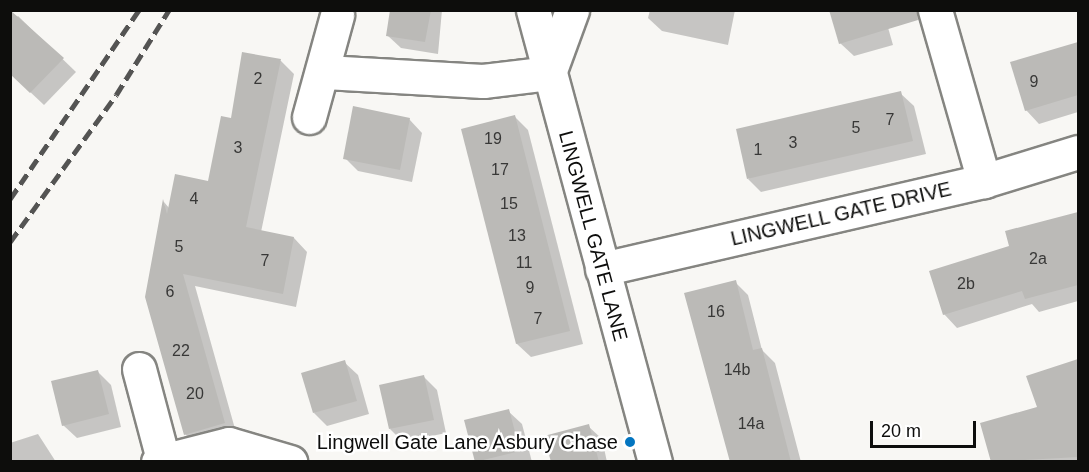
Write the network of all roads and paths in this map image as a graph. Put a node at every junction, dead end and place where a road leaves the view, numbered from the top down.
1 (533, 10) edge
2 (572, 10) edge
3 (934, 10) edge
4 (337, 15) dead end
5 (325, 72) junction
6 (549, 73) junction
7 (309, 117) dead end
8 (1078, 152) edge
9 (984, 181) junction
10 (602, 268) junction
11 (139, 369) dead end
12 (160, 460) edge
13 (290, 462) edge
14 (655, 462) edge

1 - 6 street, LINGWELL GATE LANE
2 - 6 street
3 - 9 street
4 - 5 street
5 - 6 street
5 - 7 street
6 - 10 street, LINGWELL GATE LANE
8 - 9 street, LINGWELL GATE DRIVE
9 - 10 street, LINGWELL GATE DRIVE
10 - 14 street, LINGWELL GATE LANE
11 - 12 street
12 - 13 street

